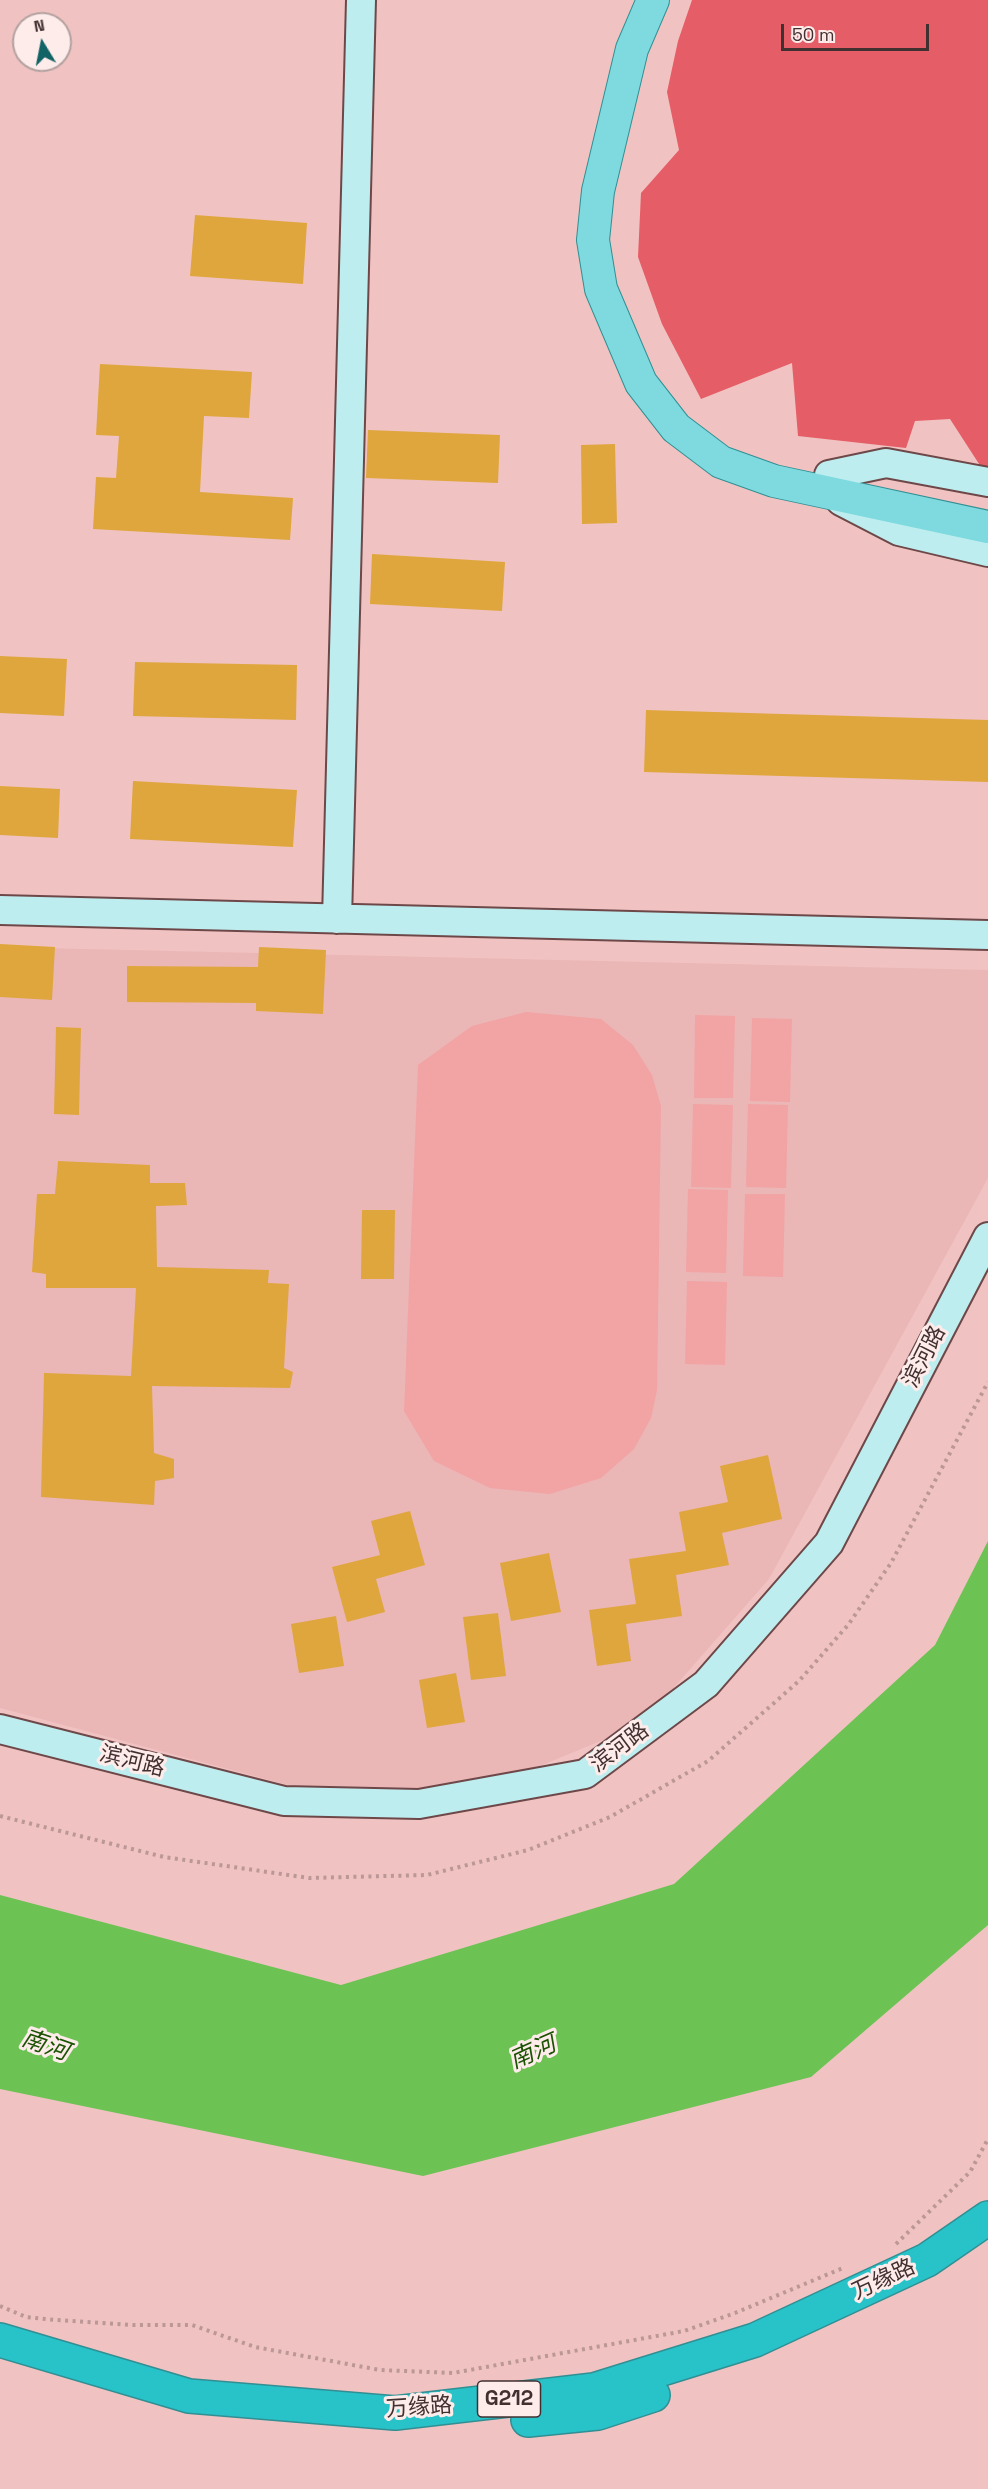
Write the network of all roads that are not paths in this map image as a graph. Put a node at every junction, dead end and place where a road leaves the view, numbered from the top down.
1 (361, 0) edge
2 (652, 0) edge
3 (670, 0) edge
4 (988, 482) edge
5 (826, 484) junction
6 (907, 498) junction
7 (988, 504) edge
8 (988, 527) edge
9 (988, 552) edge
10 (0, 895) edge
11 (0, 910) edge
12 (337, 912) junction
13 (988, 919) edge
14 (988, 935) edge
15 (988, 1237) edge
16 (988, 1275) edge
17 (0, 1729) edge
18 (0, 1748) edge
19 (988, 2218) edge
20 (988, 2238) edge
21 (0, 2340) edge
22 (0, 2363) edge

1 - 12 street
2 - 5 main road
3 - 5 main road
4 - 5 street
5 - 6 main road
5 - 9 street
6 - 7 main road
6 - 8 main road
10 - 12 street
11 - 12 street
12 - 13 street
12 - 14 street
15 - 17 street, 滨河路
16 - 18 street, 滨河路
19 - 21 highway, 万缘路 / G212
20 - 22 highway, 万缘路 / G212

